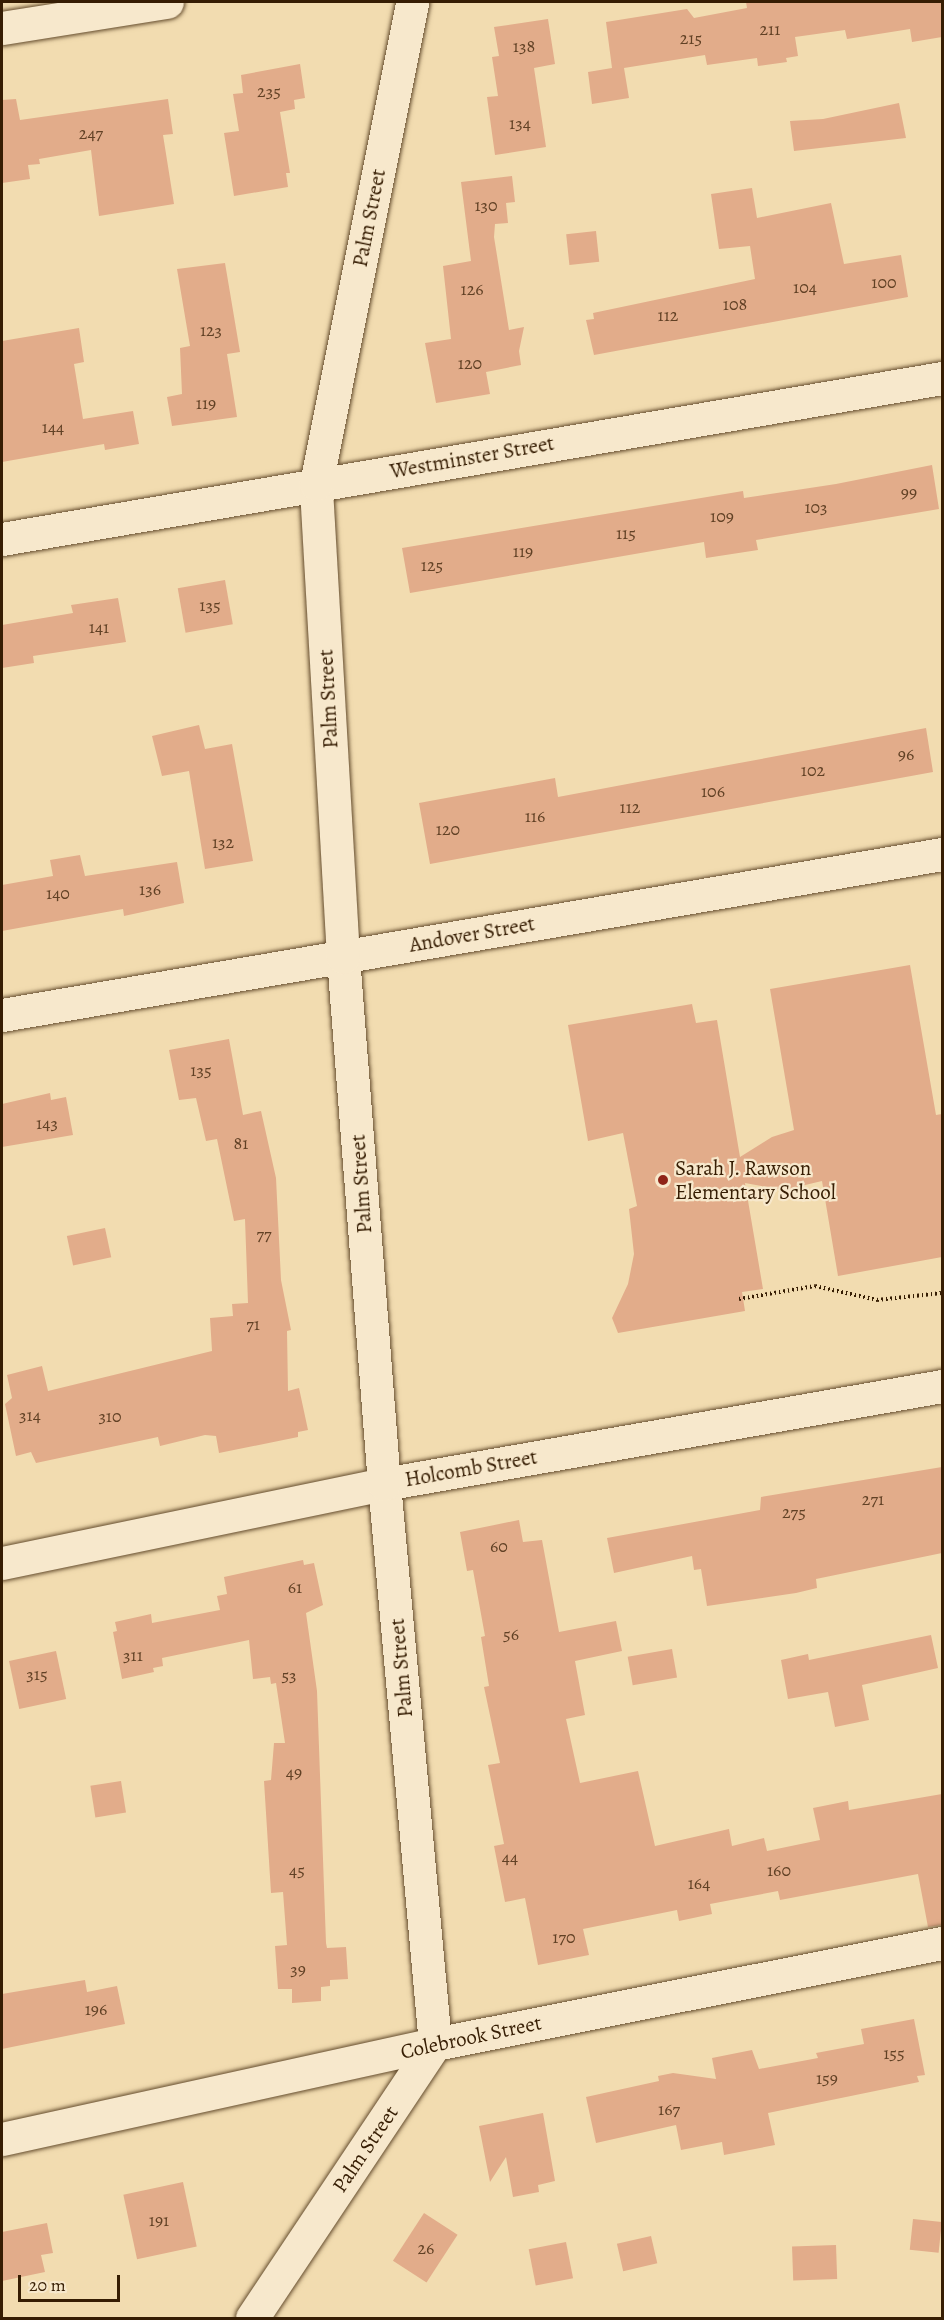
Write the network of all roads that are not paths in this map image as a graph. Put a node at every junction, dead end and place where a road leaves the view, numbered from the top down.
1 (166, 2) edge
2 (412, 2) edge
3 (2, 28) edge
4 (942, 378) edge
5 (316, 484) junction
6 (2, 539) edge
7 (942, 854) edge
8 (343, 957) junction
9 (2, 1015) edge
10 (942, 1386) edge
11 (384, 1484) junction
12 (2, 1563) edge
13 (942, 1943) edge
14 (435, 2044) junction
15 (2, 2139) edge
16 (252, 2319) edge

1 - 3 street
2 - 5 street, Palm Street
4 - 5 street, Westminster Street
5 - 6 street, Westminster Street
5 - 8 street, Palm Street
7 - 8 street, Andover Street
8 - 9 street, Andover Street
8 - 11 street, Palm Street
10 - 11 street, Holcomb Street
11 - 12 street, Holcomb Street
11 - 14 street, Palm Street
13 - 14 street, Colebrook Street
14 - 15 street, Colebrook Street
14 - 16 street, Palm Street

